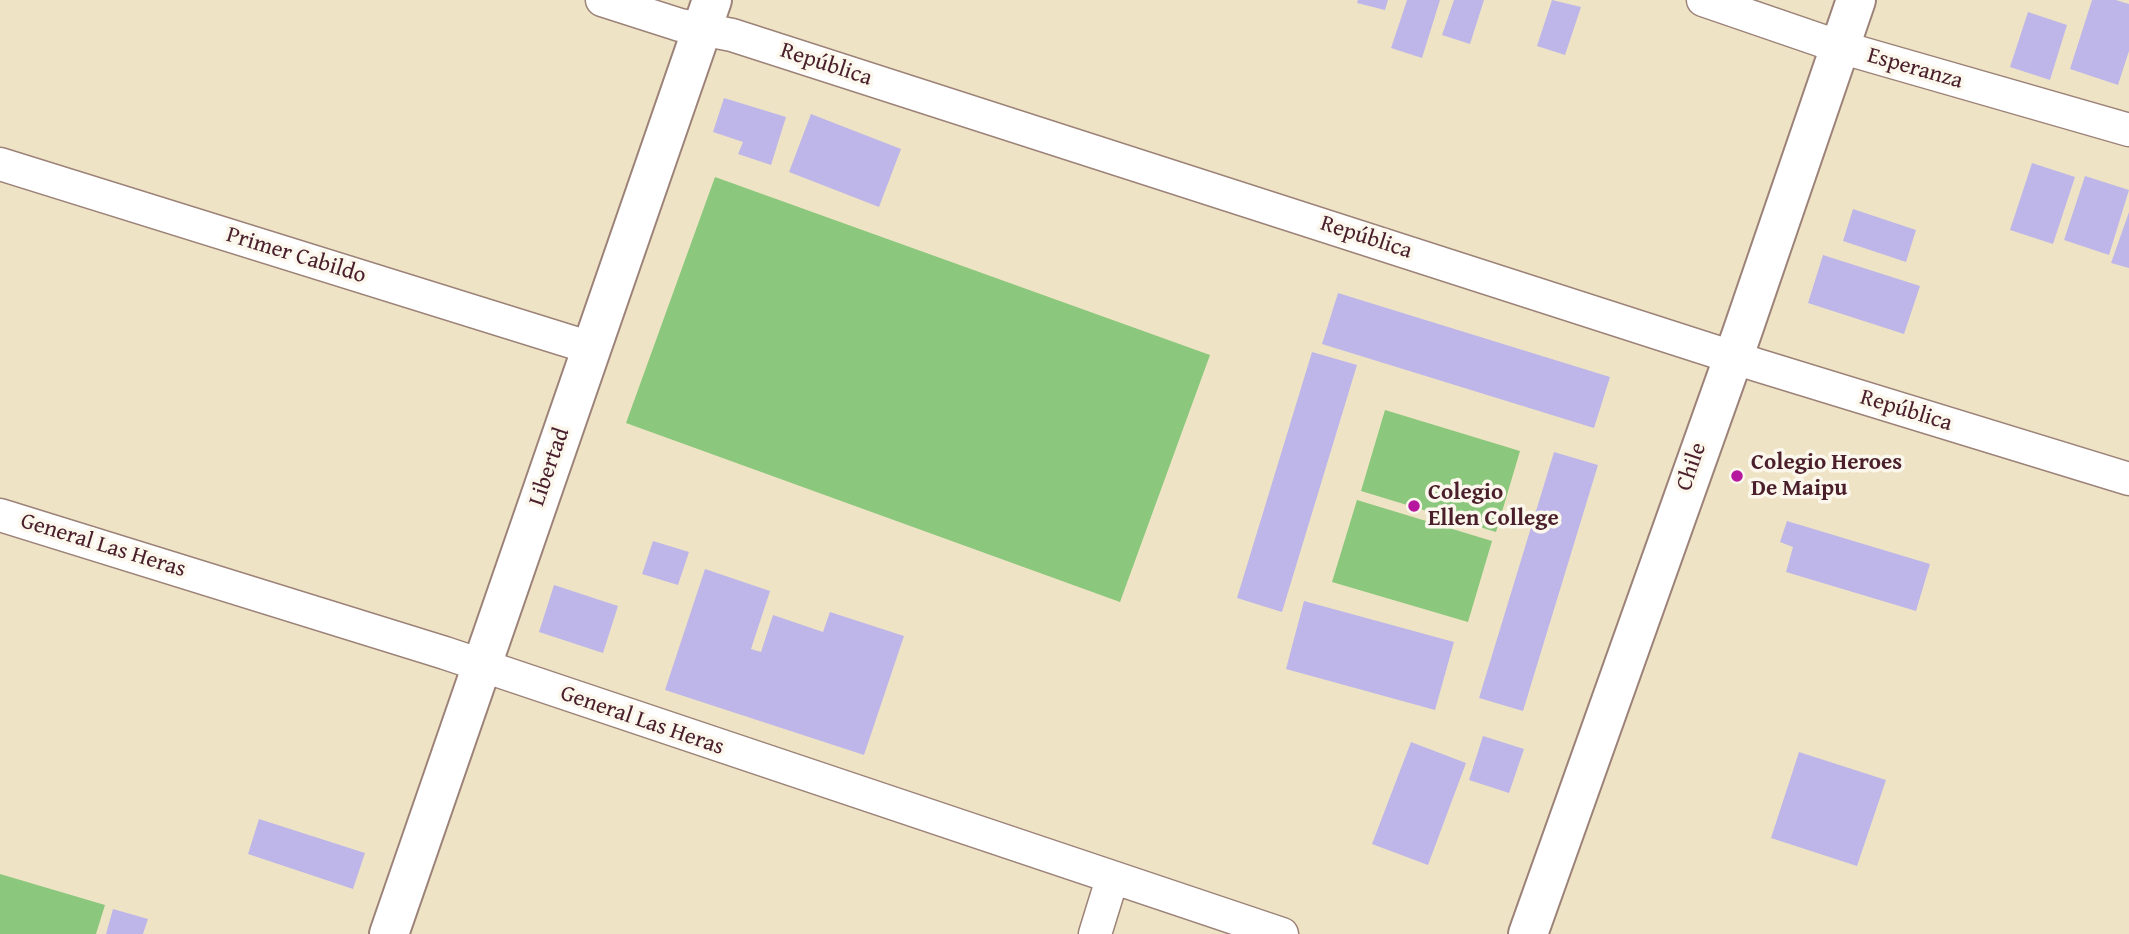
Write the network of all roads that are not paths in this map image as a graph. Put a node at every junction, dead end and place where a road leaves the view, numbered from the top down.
1 (602, 0) edge
2 (1703, 0) edge
3 (1856, 0) edge
4 (707, 15) edge
5 (1840, 47) junction
6 (2129, 130) edge
7 (0, 163) edge
8 (591, 348) junction
9 (1732, 356) junction
10 (2129, 480) edge
11 (0, 514) edge
12 (481, 665) junction
13 (1112, 879) junction
14 (1239, 927) edge
15 (389, 934) edge
16 (1095, 934) edge
17 (1282, 934) edge
18 (1528, 934) edge

1 - 4 street, República
2 - 5 street, Esperanza
3 - 5 street, Chile
4 - 8 street, Libertad
4 - 9 street, República
5 - 6 street, Esperanza
5 - 9 street, Chile
7 - 8 street, Primer Cabildo
8 - 12 street, Libertad
9 - 10 street, República
9 - 18 street, Chile
11 - 12 street, General Las Heras
12 - 13 street, General Las Heras
12 - 15 street, Libertad
13 - 14 street, General Las Heras
13 - 16 street
14 - 17 street, General Las Heras

